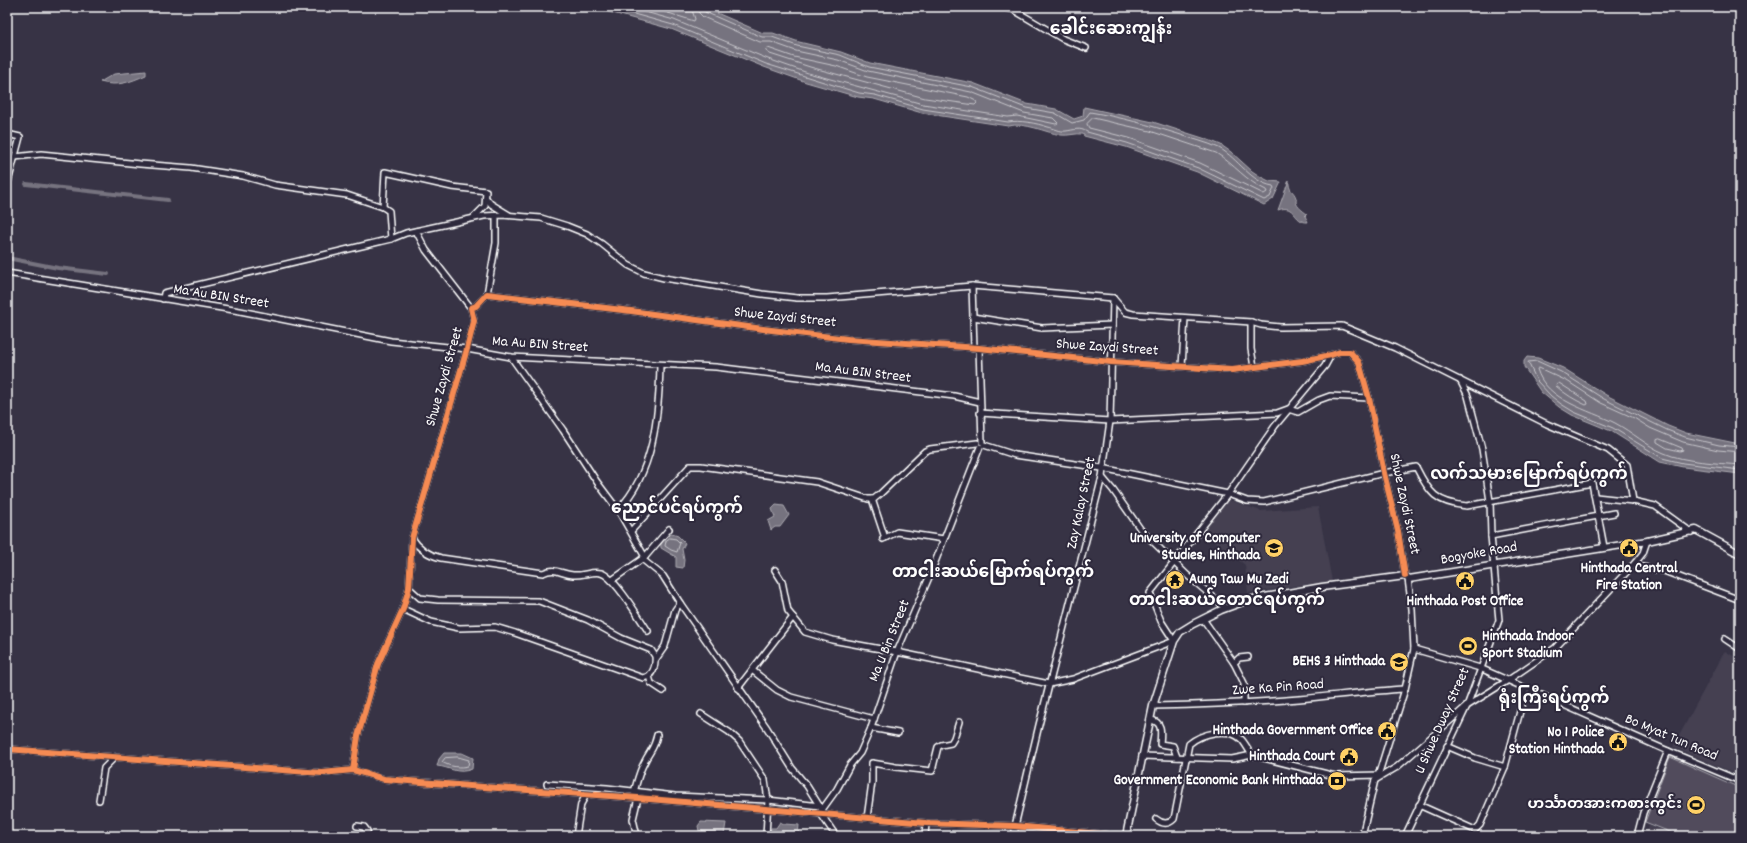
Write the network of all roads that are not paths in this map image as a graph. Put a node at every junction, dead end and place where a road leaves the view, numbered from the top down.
1 (999, 7) edge
2 (1086, 48) dead end
3 (7, 134) edge
4 (15, 157) junction
5 (7, 186) edge
6 (486, 198) junction
7 (383, 207) junction
8 (496, 216) junction
9 (512, 216) junction
10 (473, 218) junction
11 (416, 231) junction
12 (391, 239) junction
13 (7, 273) edge
14 (972, 286) junction
15 (486, 294) junction
16 (1113, 298) junction
17 (163, 299) junction
18 (471, 308) junction
19 (973, 317) junction
20 (1185, 318) junction
21 (1251, 322) junction
22 (1112, 325) junction
23 (976, 348) junction
24 (467, 349) junction
25 (1331, 355) junction
26 (511, 357) junction
27 (1111, 362) junction
28 (660, 365) junction
29 (1182, 366) junction
30 (1254, 367) junction
31 (1460, 380) junction
32 (1368, 398) junction
33 (980, 402) junction
34 (1288, 408) junction
35 (980, 413) junction
36 (1110, 421) junction
37 (981, 444) junction
38 (1102, 468) junction
39 (1384, 472) junction
40 (1102, 477) junction
41 (1228, 494) junction
42 (1596, 497) junction
43 (872, 499) junction
44 (1490, 501) junction
45 (1632, 501) junction
46 (618, 510) junction
47 (1614, 513) dead end
48 (1599, 516) junction
49 (669, 530) dead end
50 (631, 531) junction
51 (1691, 532) junction
52 (1491, 536) junction
53 (412, 538) junction
54 (944, 539) junction
55 (1647, 540) junction
56 (1604, 547) junction
57 (1740, 554) edge
58 (644, 558) junction
59 (1174, 561) junction
60 (1635, 563) junction
61 (1494, 565) junction
62 (775, 570) dead end
63 (1407, 577) junction
64 (612, 580) junction
65 (409, 588) junction
66 (1740, 600) edge
67 (680, 603) junction
68 (1226, 608) junction
69 (403, 609) junction
70 (793, 617) junction
71 (1203, 620) junction
72 (648, 631) dead end
73 (1725, 639) dead end
74 (1174, 641) junction
75 (1414, 649) junction
76 (1740, 649) edge
77 (896, 652) junction
78 (1248, 657) dead end
79 (656, 659) junction
80 (1234, 663) junction
81 (1480, 668) junction
82 (752, 670) junction
83 (649, 676) junction
84 (1508, 681) junction
85 (1049, 684) junction
86 (738, 688) junction
87 (1405, 689) junction
88 (1526, 689) junction
89 (663, 691) dead end
90 (1244, 703) junction
91 (1153, 706) junction
92 (1467, 706) junction
93 (701, 714) dead end
94 (874, 719) junction
95 (1150, 720) junction
96 (959, 722) dead end
97 (871, 728) junction
98 (898, 733) dead end
99 (657, 735) dead end
100 (1447, 746) junction
101 (7, 749) edge
102 (1668, 751) junction
103 (1252, 755) junction
104 (1142, 756) junction
105 (115, 757) junction
106 (1177, 757) junction
107 (1186, 757) junction
108 (1505, 767) junction
109 (353, 770) junction
110 (1740, 772) edge
111 (1377, 778) junction
112 (1738, 780) edge
113 (547, 784) dead end
114 (635, 791) junction
115 (586, 795) junction
116 (632, 798) junction
117 (638, 798) junction
118 (99, 800) dead end
119 (768, 800) junction
120 (1419, 805) junction
121 (768, 809) junction
122 (821, 811) junction
123 (867, 818) junction
124 (1156, 819) dead end
125 (926, 823) junction
126 (357, 826) dead end
127 (1015, 826) junction
128 (368, 836) edge
129 (576, 836) edge
130 (637, 836) edge
131 (766, 836) edge
132 (836, 836) edge
133 (925, 836) edge
134 (1014, 836) edge
135 (1120, 836) edge
136 (1126, 836) edge
137 (1362, 836) edge
138 (1405, 836) edge
139 (1637, 836) edge

1 - 2 street
3 - 4 street
4 - 5 street
4 - 7 street
6 - 7 street
6 - 9 street
6 - 10 street
7 - 12 street
8 - 9 street
8 - 10 street
8 - 15 street
9 - 14 street
10 - 11 street
11 - 12 street
11 - 18 street
12 - 17 street
13 - 17 street, Ma Au BIN Street
14 - 16 street
14 - 19 street, Ma U Bin Street
15 - 18 street, Shwe Zaydi Street
15 - 23 street, Shwe Zaydi Street
16 - 20 street
16 - 22 street, Zay Kalay Street
17 - 24 street, Ma Au BIN Street
18 - 24 street, Shwe Zaydi Street
19 - 22 street
19 - 23 street, Ma U Bin Street
20 - 21 street
20 - 29 street
21 - 30 street
21 - 31 street
22 - 27 street, Zay Kalay Street
23 - 27 street, Shwe Zaydi Street
23 - 33 street, Ma U Bin Street
24 - 26 street, Ma Au BIN Street
24 - 53 street, Shwe Zaydi Street
25 - 30 street, Shwe Zaydi Street
25 - 32 street, Shwe Zaydi Street
25 - 34 street
26 - 28 street, Ma Au BIN Street
26 - 46 street
27 - 29 street, Shwe Zaydi Street
27 - 36 street, Zay Kalay Street
28 - 33 street, Ma Au BIN Street
28 - 46 street
29 - 30 street, Shwe Zaydi Street
31 - 44 street, U Shwe Dway Street
31 - 45 street
32 - 34 street
32 - 39 street, Shwe Zaydi Street
33 - 35 street, Ma U Bin Street
34 - 36 street
34 - 41 street
35 - 36 street
35 - 37 street, Ma U Bin Street
36 - 38 street, Zay Kalay Street
37 - 38 street
37 - 43 street
37 - 54 street, Ma U Bin Street
38 - 40 street, Zay Kalay Street
38 - 41 street
39 - 41 street
39 - 44 street
39 - 63 street, Shwe Zaydi Street
40 - 59 street
40 - 85 street, Zay Kalay Street
41 - 59 street
42 - 44 street
42 - 45 street
42 - 48 street
43 - 50 street
43 - 54 street
44 - 52 street, U Shwe Dway Street
45 - 51 street
46 - 50 street
47 - 48 street
48 - 52 street
48 - 56 street
49 - 58 street
50 - 58 street
51 - 55 main road, Bogyoke Road
51 - 57 main road
52 - 61 street, U Shwe Dway Street
53 - 64 street
53 - 65 street, Shwe Zaydi Street
54 - 77 street, Ma U Bin Street
55 - 56 main road, Bogyoke Road
55 - 60 street
56 - 61 main road, Bogyoke Road
58 - 64 street
58 - 67 street
59 - 68 street
59 - 74 street
60 - 66 street
60 - 84 street
61 - 63 main road, Bogyoke Road
61 - 81 street, U Shwe Dway Street
62 - 70 street
63 - 68 main road, Bogyoke Road
63 - 75 street, Shwe Zaydi Street
64 - 72 street
65 - 69 street, Shwe Zaydi Street
65 - 79 street
67 - 79 street
67 - 86 street
68 - 71 main road, Bogyoke Road
69 - 83 street
69 - 109 street, Shwe Zaydi Street
70 - 77 street
70 - 82 street
71 - 74 main road, Bogyoke Road
71 - 80 street
73 - 76 street
74 - 85 street
74 - 91 main road
75 - 81 street, Bo Myat Tun Road
75 - 87 street, Shwe Zaydi Street
77 - 85 street
77 - 94 street, Ma U Bin Street
78 - 80 street
79 - 83 street
80 - 90 street
81 - 84 street, Bo Myat Tun Road
81 - 92 street, U Shwe Dway Street
82 - 86 street
82 - 94 street
83 - 89 street
84 - 88 street, Bo Myat Tun Road
84 - 92 street
85 - 127 street, Zay Kalay Street
86 - 122 street
87 - 90 street, Zwe Ka Pin Road
87 - 111 street, Shwe Zaydi Street
88 - 102 street, Bo Myat Tun Road
88 - 108 street
90 - 91 street, Zwe Ka Pin Road
91 - 95 main road
92 - 100 street, U Shwe Dway Street
92 - 111 street
93 - 119 street
94 - 97 street, Ma U Bin Street
95 - 104 main road
95 - 106 street
96 - 123 street
97 - 98 street
97 - 122 street, Ma U Bin Street
99 - 114 street
100 - 108 street
100 - 120 street, U Shwe Dway Street
101 - 105 street
102 - 112 street, Bo Myat Tun Road
102 - 139 street
103 - 107 street
103 - 107 street
103 - 111 street
104 - 106 street
104 - 136 main road
105 - 109 street
105 - 118 street
106 - 107 street
107 - 124 street
108 - 120 street
109 - 115 street
110 - 112 street
111 - 137 street, Shwe Zaydi Street
113 - 114 street
114 - 116 street
114 - 119 street
115 - 116 street
115 - 129 street
116 - 117 street
117 - 121 street
117 - 130 street
119 - 121 street
119 - 122 street
120 - 138 street, U Shwe Dway Street
121 - 122 street
121 - 131 street
122 - 123 street
122 - 132 street
123 - 125 street
125 - 127 street
125 - 133 street
126 - 128 street
127 - 134 street, Zay Kalay Street
127 - 135 street

